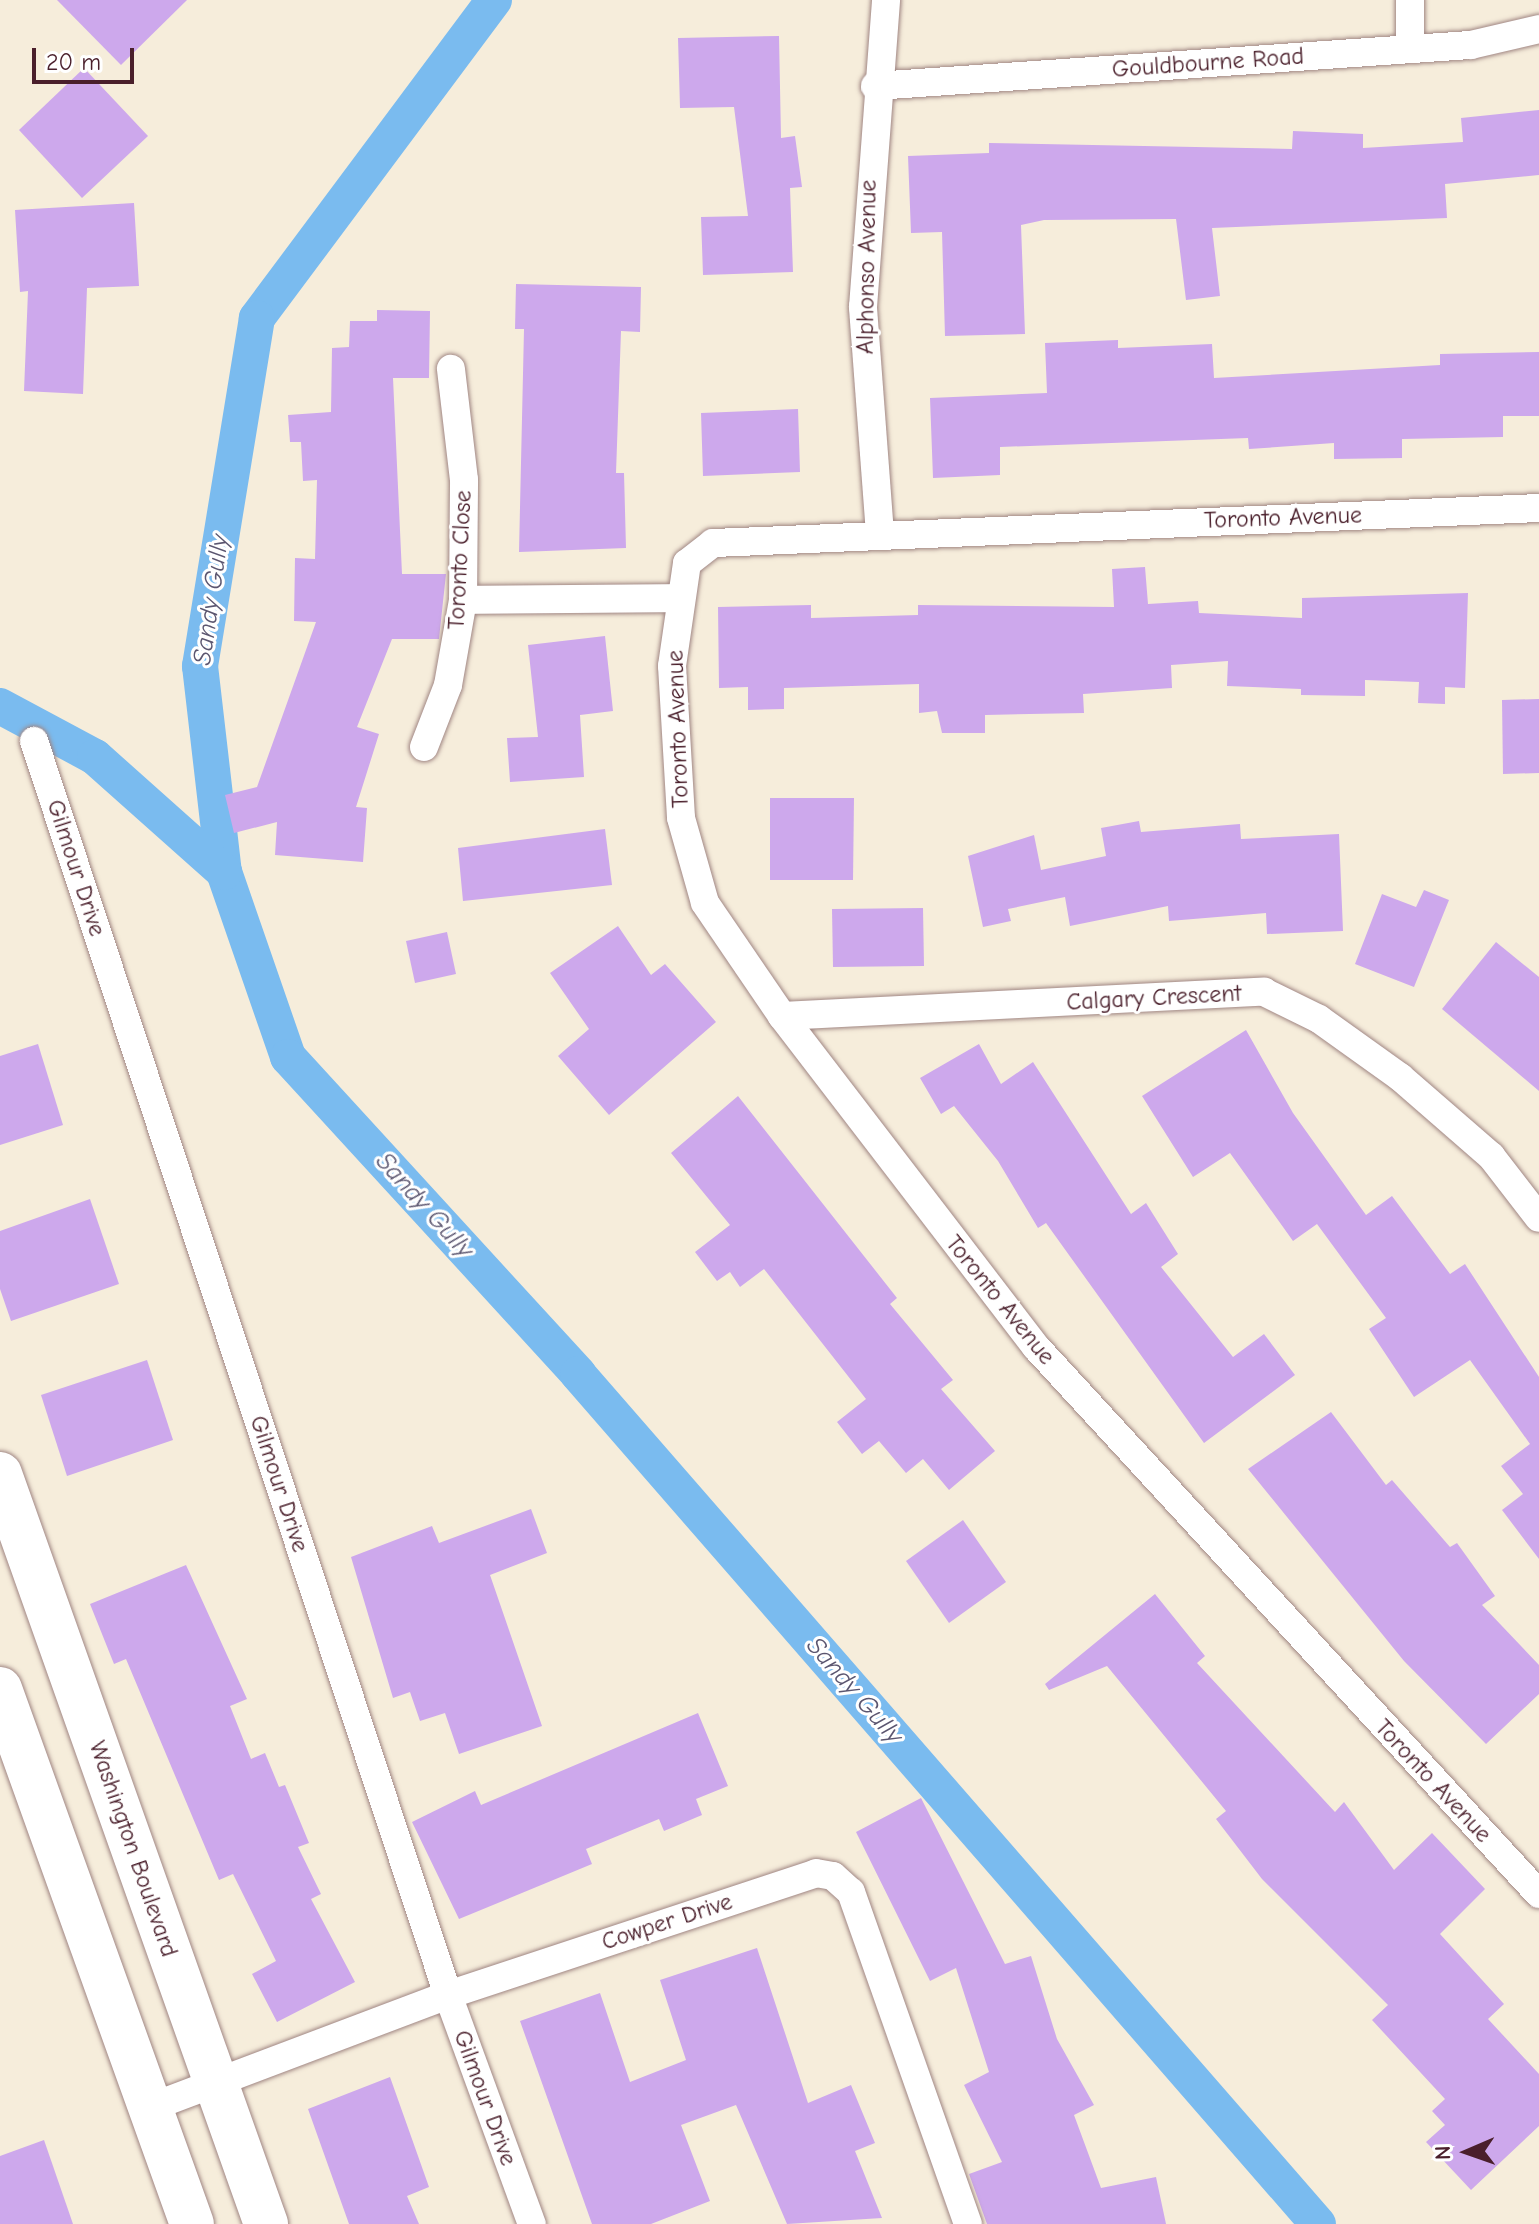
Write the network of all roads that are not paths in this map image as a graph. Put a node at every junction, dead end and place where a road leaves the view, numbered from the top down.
1 (886, 0) edge
2 (1410, 0) edge
3 (1539, 29) edge
4 (1410, 49) junction
5 (875, 86) junction
6 (451, 369) dead end
7 (1539, 508) edge
8 (880, 534) junction
9 (678, 598) junction
10 (463, 600) junction
11 (34, 741) dead end
12 (424, 747) dead end
13 (782, 1016) junction
14 (1539, 1218) edge
15 (0, 1474) edge
16 (0, 1689) edge
17 (12, 1770) edge
18 (1539, 1894) edge
19 (448, 1995) junction
20 (215, 2086) junction
21 (149, 2108) junction
22 (192, 2224) edge
23 (266, 2224) edge
24 (532, 2224) edge
25 (968, 2224) edge

1 - 5 street, Alphonso Avenue
2 - 4 street
3 - 4 street, Gouldbourne Road
4 - 5 street, Gouldbourne Road
5 - 8 street, Alphonso Avenue
6 - 10 street, Toronto Close
7 - 8 street, Toronto Avenue
8 - 9 street, Toronto Avenue
9 - 10 street
9 - 13 street, Toronto Avenue
10 - 12 street, Toronto Close
11 - 19 street, Gilmour Drive
13 - 14 street, Calgary Crescent
13 - 18 street, Toronto Avenue
15 - 20 highway, Washington Boulevard
16 - 17 highway
17 - 21 highway
19 - 20 street, Cowper Drive
19 - 24 street, Gilmour Drive
19 - 25 street, Cowper Drive
20 - 21 street, Cowper Drive
20 - 23 highway, Washington Boulevard
21 - 22 highway

